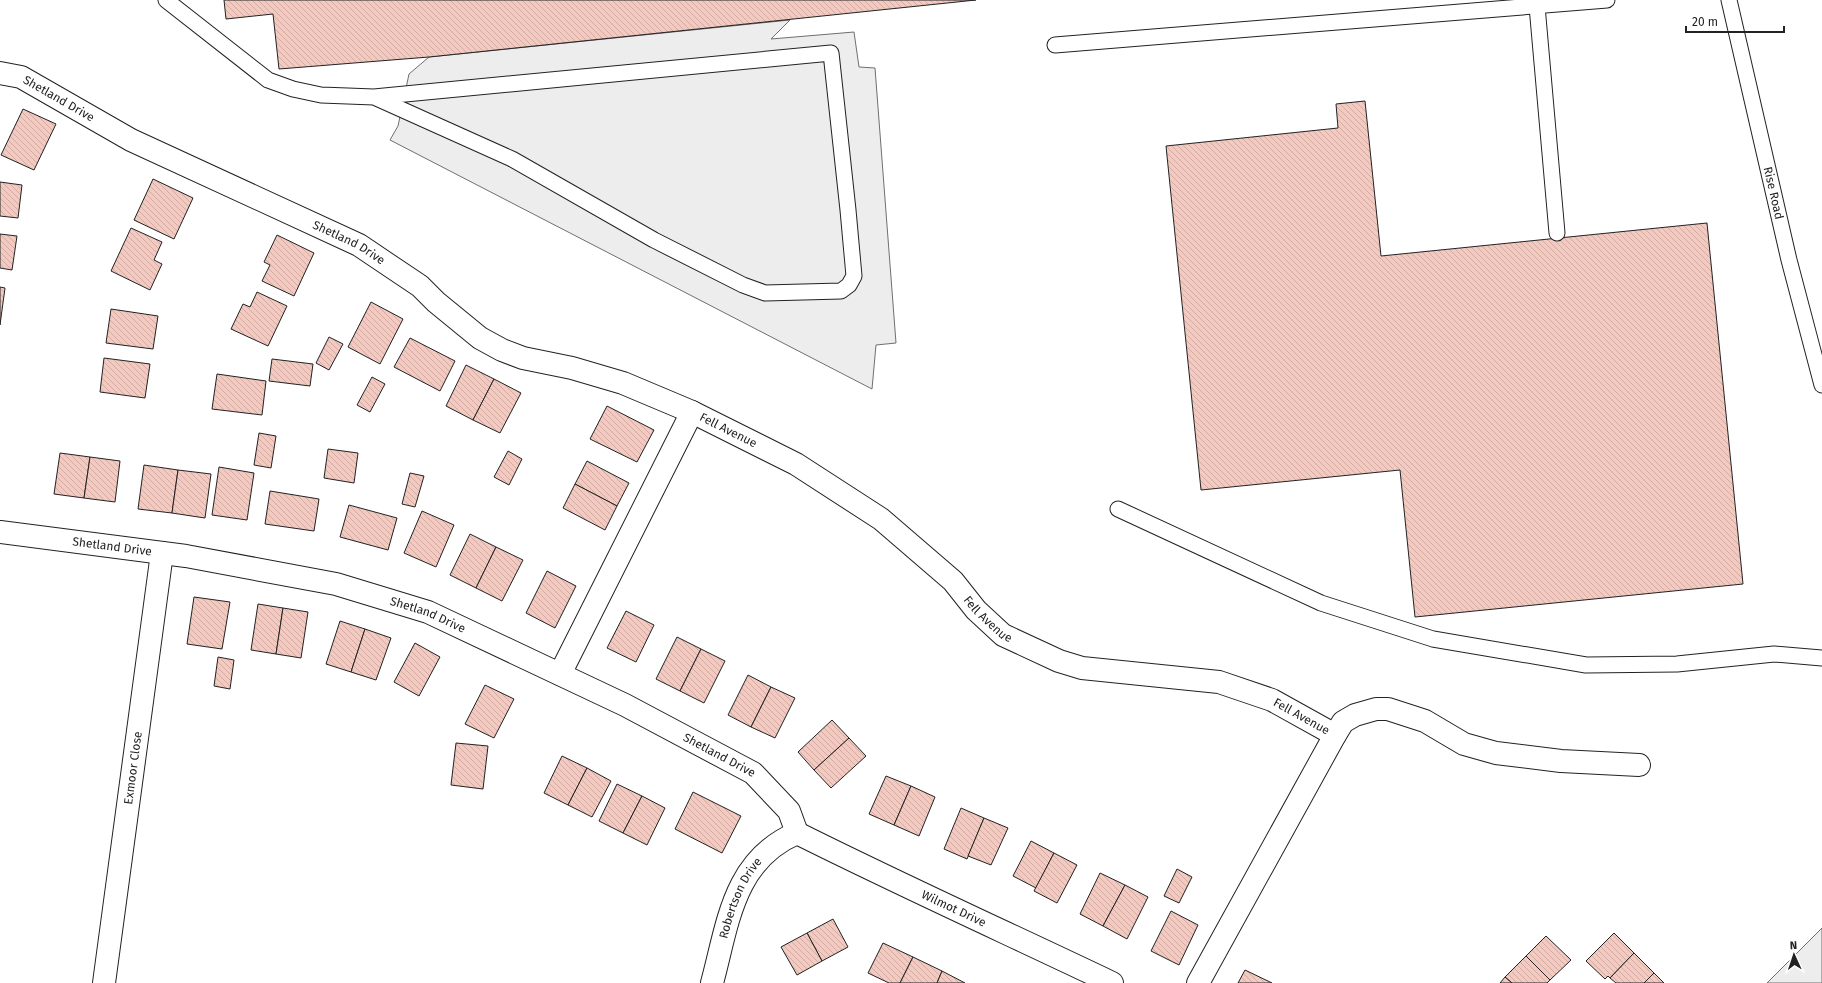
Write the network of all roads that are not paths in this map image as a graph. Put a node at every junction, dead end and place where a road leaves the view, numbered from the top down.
1 (166, 0) edge
2 (1607, 0) edge
3 (1729, 0) edge
4 (1537, 6) junction
5 (1055, 44) dead end
6 (0, 73) edge
7 (374, 97) junction
8 (1557, 233) dead end
9 (1822, 385) edge
10 (692, 412) junction
11 (1118, 510) dead end
12 (0, 532) edge
13 (162, 553) junction
14 (1822, 658) edge
15 (560, 674) junction
16 (1335, 735) junction
17 (1639, 765) dead end
18 (797, 833) junction
19 (104, 983) edge
20 (712, 983) edge
21 (1112, 983) edge
22 (1198, 983) edge

1 - 7 lane
2 - 4 lane
3 - 9 lane, Rise Road
4 - 5 lane
4 - 8 lane
6 - 10 street, Shetland Drive
7 - 7 lane
10 - 15 street, Fell Avenue
10 - 16 street, Fell Avenue
11 - 14 lane
12 - 13 street, Shetland Drive
13 - 15 street, Shetland Drive
13 - 19 street, Exmoor Close
15 - 18 street, Shetland Drive
16 - 17 street
16 - 22 street, Fell Avenue
18 - 20 street, Robertson Drive
18 - 21 street, Wilmot Drive

